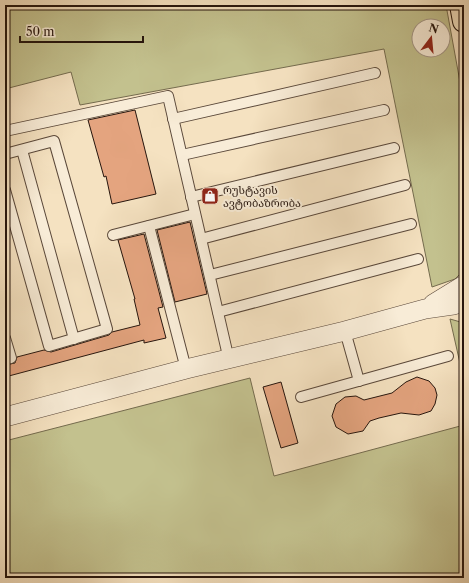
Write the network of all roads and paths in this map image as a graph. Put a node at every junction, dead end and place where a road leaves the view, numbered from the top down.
1 (461, 5) edge
2 (464, 21) edge
3 (375, 73) dead end
4 (384, 110) dead end
5 (173, 119) junction
6 (5, 131) edge
7 (394, 148) dead end
8 (22, 150) junction
9 (5, 154) edge
10 (182, 155) junction
11 (405, 185) dead end
12 (5, 190) edge
13 (191, 197) junction
14 (195, 214) junction
15 (411, 224) dead end
16 (149, 226) junction
17 (113, 235) dead end
18 (201, 239) junction
19 (418, 259) dead end
20 (210, 275) junction
21 (464, 285) edge
22 (460, 305) edge
23 (424, 309) junction
24 (218, 312) junction
25 (345, 331) junction
26 (5, 338) edge
27 (74, 339) junction
28 (448, 356) dead end
29 (5, 359) edge
30 (229, 360) junction
31 (186, 369) junction
32 (359, 381) junction
33 (302, 397) dead end
34 (5, 417) edge

1 - 2 highway
3 - 5 lane
4 - 10 lane
5 - 6 lane
5 - 10 lane
7 - 13 lane
8 - 9 lane
8 - 27 lane
8 - 27 lane
10 - 13 lane
11 - 18 lane
12 - 27 lane
13 - 14 lane
14 - 16 lane
14 - 18 lane
15 - 20 lane
16 - 17 lane
16 - 31 lane
18 - 20 lane
19 - 24 lane
20 - 24 lane
21 - 23 street
22 - 23 street
23 - 25 street
24 - 30 lane
25 - 30 street
25 - 32 lane
26 - 29 lane
28 - 32 lane
30 - 31 street
31 - 34 street
32 - 33 lane

